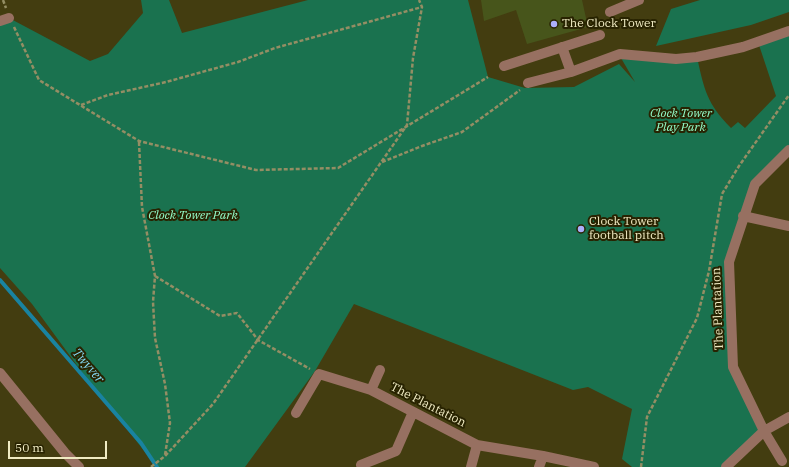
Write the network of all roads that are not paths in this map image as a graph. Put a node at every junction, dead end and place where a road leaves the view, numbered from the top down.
1 (639, 0) edge
2 (610, 12) dead end
3 (789, 31) edge
4 (600, 35) dead end
5 (562, 47) junction
6 (504, 66) dead end
7 (571, 72) junction
8 (528, 83) road end
9 (789, 150) edge
10 (743, 216) junction
11 (789, 226) edge
12 (380, 370) dead end
13 (0, 373) edge
14 (371, 390) junction
15 (413, 412) junction
16 (296, 413) dead end
17 (789, 417) edge
18 (764, 431) junction
19 (477, 445) junction
20 (543, 456) junction
21 (782, 461) dead end
22 (361, 466) dead end
23 (78, 467) edge
24 (471, 467) edge
25 (539, 467) edge
26 (594, 467) edge
27 (726, 467) edge

1 - 2 street
3 - 7 street
4 - 5 street
5 - 6 street
5 - 7 street
7 - 8 street
9 - 10 street, The Plantation
10 - 11 street
10 - 18 street, The Plantation
12 - 14 street
13 - 23 street
14 - 15 street, The Plantation
14 - 16 street, The Plantation
15 - 19 street, The Plantation
15 - 22 street
17 - 18 street
18 - 21 street, The Plantation
18 - 27 street
19 - 20 street, The Plantation
19 - 24 street
20 - 25 street
20 - 26 street, The Plantation

